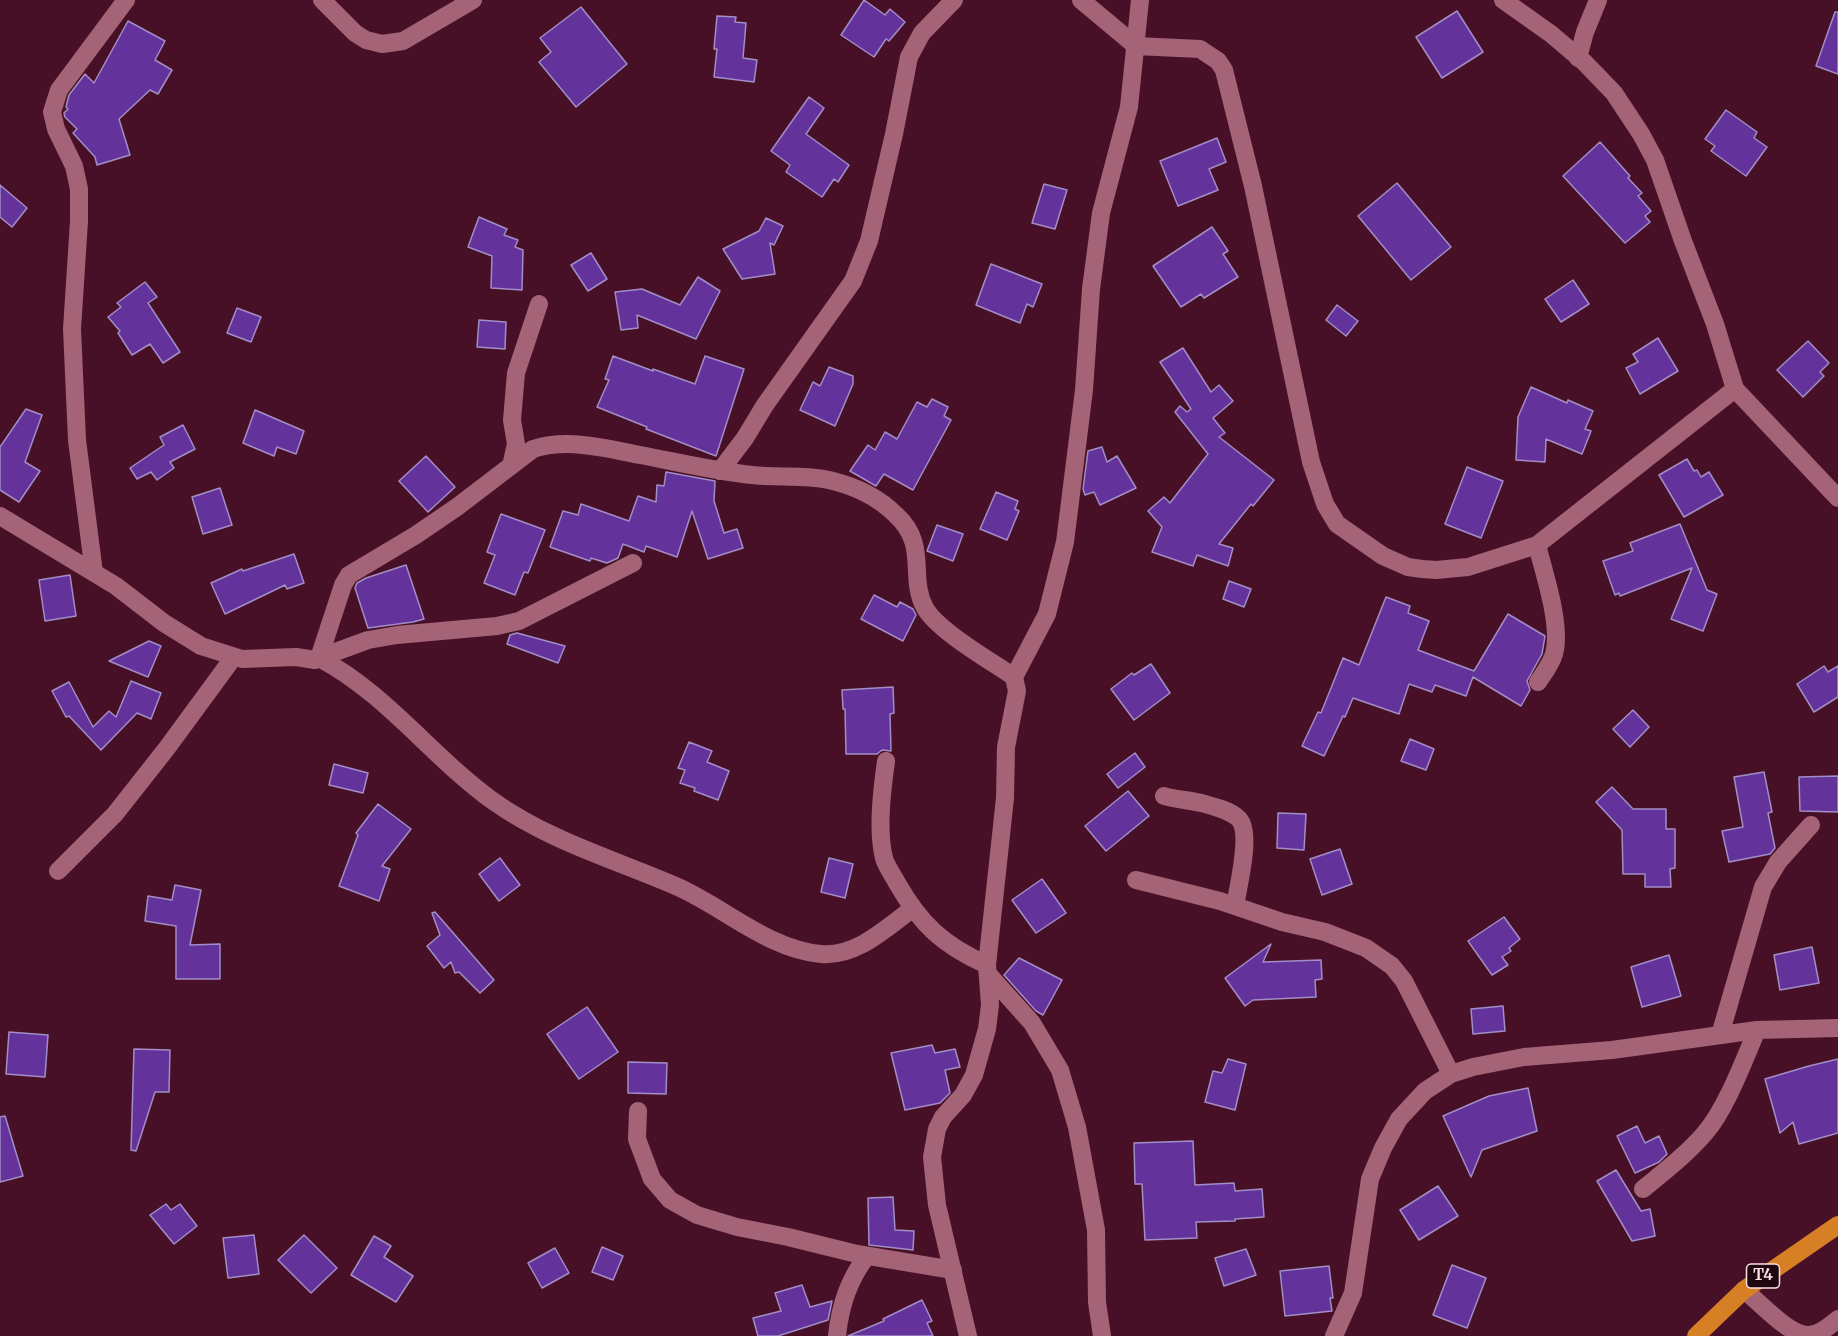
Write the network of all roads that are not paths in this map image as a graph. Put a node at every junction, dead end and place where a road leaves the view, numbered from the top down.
1 (126, 0) edge
2 (322, 0) edge
3 (473, 0) edge
4 (954, 0) edge
5 (1082, 0) edge
6 (1140, 0) edge
7 (1503, 0) edge
8 (1598, 0) edge
9 (1136, 46) junction
10 (1578, 58) junction
11 (538, 304) dead end
12 (1736, 389) junction
13 (511, 466) junction
14 (720, 471) junction
15 (1838, 498) edge
16 (0, 516) edge
17 (1537, 545) junction
18 (633, 562) dead end
19 (94, 573) junction
20 (233, 658) junction
21 (318, 658) junction
22 (1014, 677) junction
23 (1538, 682) dead end
24 (886, 761) dead end
25 (1164, 796) dead end
26 (1811, 825) dead end
27 (58, 871) dead end
28 (1136, 880) dead end
29 (1235, 906) junction
30 (912, 909) junction
31 (988, 970) junction
32 (1838, 1028) edge
33 (1757, 1030) junction
34 (1720, 1035) junction
35 (1451, 1074) junction
36 (638, 1111) dead end
37 (1643, 1189) dead end
38 (1838, 1226) edge
39 (867, 1256) junction
40 (953, 1270) junction
41 (1744, 1290) junction
42 (1838, 1319) edge
43 (837, 1336) edge
44 (968, 1336) edge
45 (1102, 1336) edge
46 (1334, 1336) edge
47 (1696, 1336) edge

1 - 19 street
2 - 3 street
4 - 14 street
5 - 9 street
6 - 9 street
7 - 10 street
8 - 10 street
9 - 17 street
9 - 22 street
10 - 12 street
11 - 13 street
12 - 15 street
12 - 17 street
13 - 14 street
13 - 21 street
14 - 22 street
16 - 19 street
17 - 23 street
18 - 21 street
19 - 20 street
20 - 21 street
20 - 27 street
21 - 30 street
22 - 31 street
24 - 30 street
25 - 29 street
26 - 34 street
28 - 29 street
29 - 35 street
30 - 31 street
31 - 40 street
31 - 45 street
32 - 33 street
33 - 34 street
33 - 37 street
34 - 35 street
35 - 46 street
36 - 39 street
38 - 41 highway, T4
39 - 40 street
39 - 43 street
40 - 44 street
41 - 42 street
41 - 47 highway, T4

